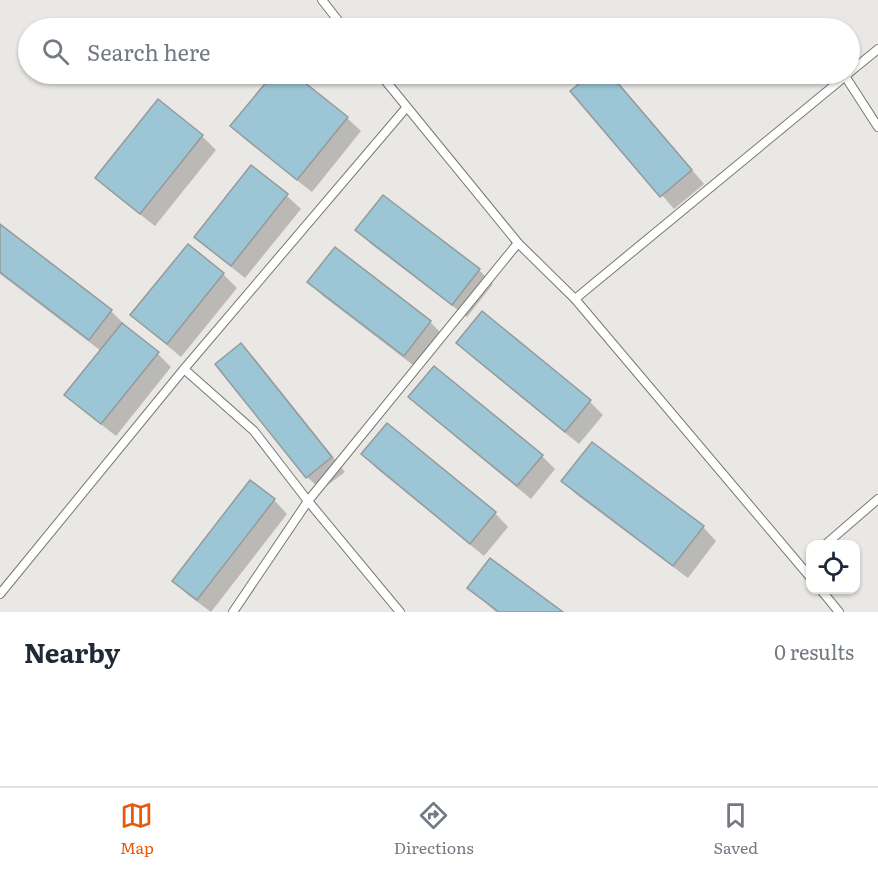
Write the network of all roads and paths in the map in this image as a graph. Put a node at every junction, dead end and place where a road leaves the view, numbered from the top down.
1 (322, 0) edge
2 (337, 18) edge
3 (878, 49) edge
4 (860, 64) edge
5 (388, 84) edge
6 (836, 84) edge
7 (854, 84) edge
8 (406, 108) junction
9 (878, 127) edge
10 (518, 243) junction
11 (575, 299) junction
12 (184, 369) junction
13 (878, 500) edge
14 (308, 501) junction
15 (831, 540) edge
16 (806, 562) edge
17 (802, 566) junction
18 (806, 572) edge
19 (0, 594) edge
20 (824, 594) edge
21 (233, 612) edge
22 (400, 612) edge
23 (839, 612) edge

1 - 2 lane
3 - 4 lane
5 - 8 lane
6 - 11 lane
7 - 9 lane
8 - 10 lane
8 - 12 lane
10 - 11 lane
10 - 14 lane
11 - 17 lane
12 - 14 lane
12 - 19 lane
13 - 15 lane
14 - 21 lane
14 - 22 lane
16 - 17 lane
17 - 18 lane
20 - 23 lane

